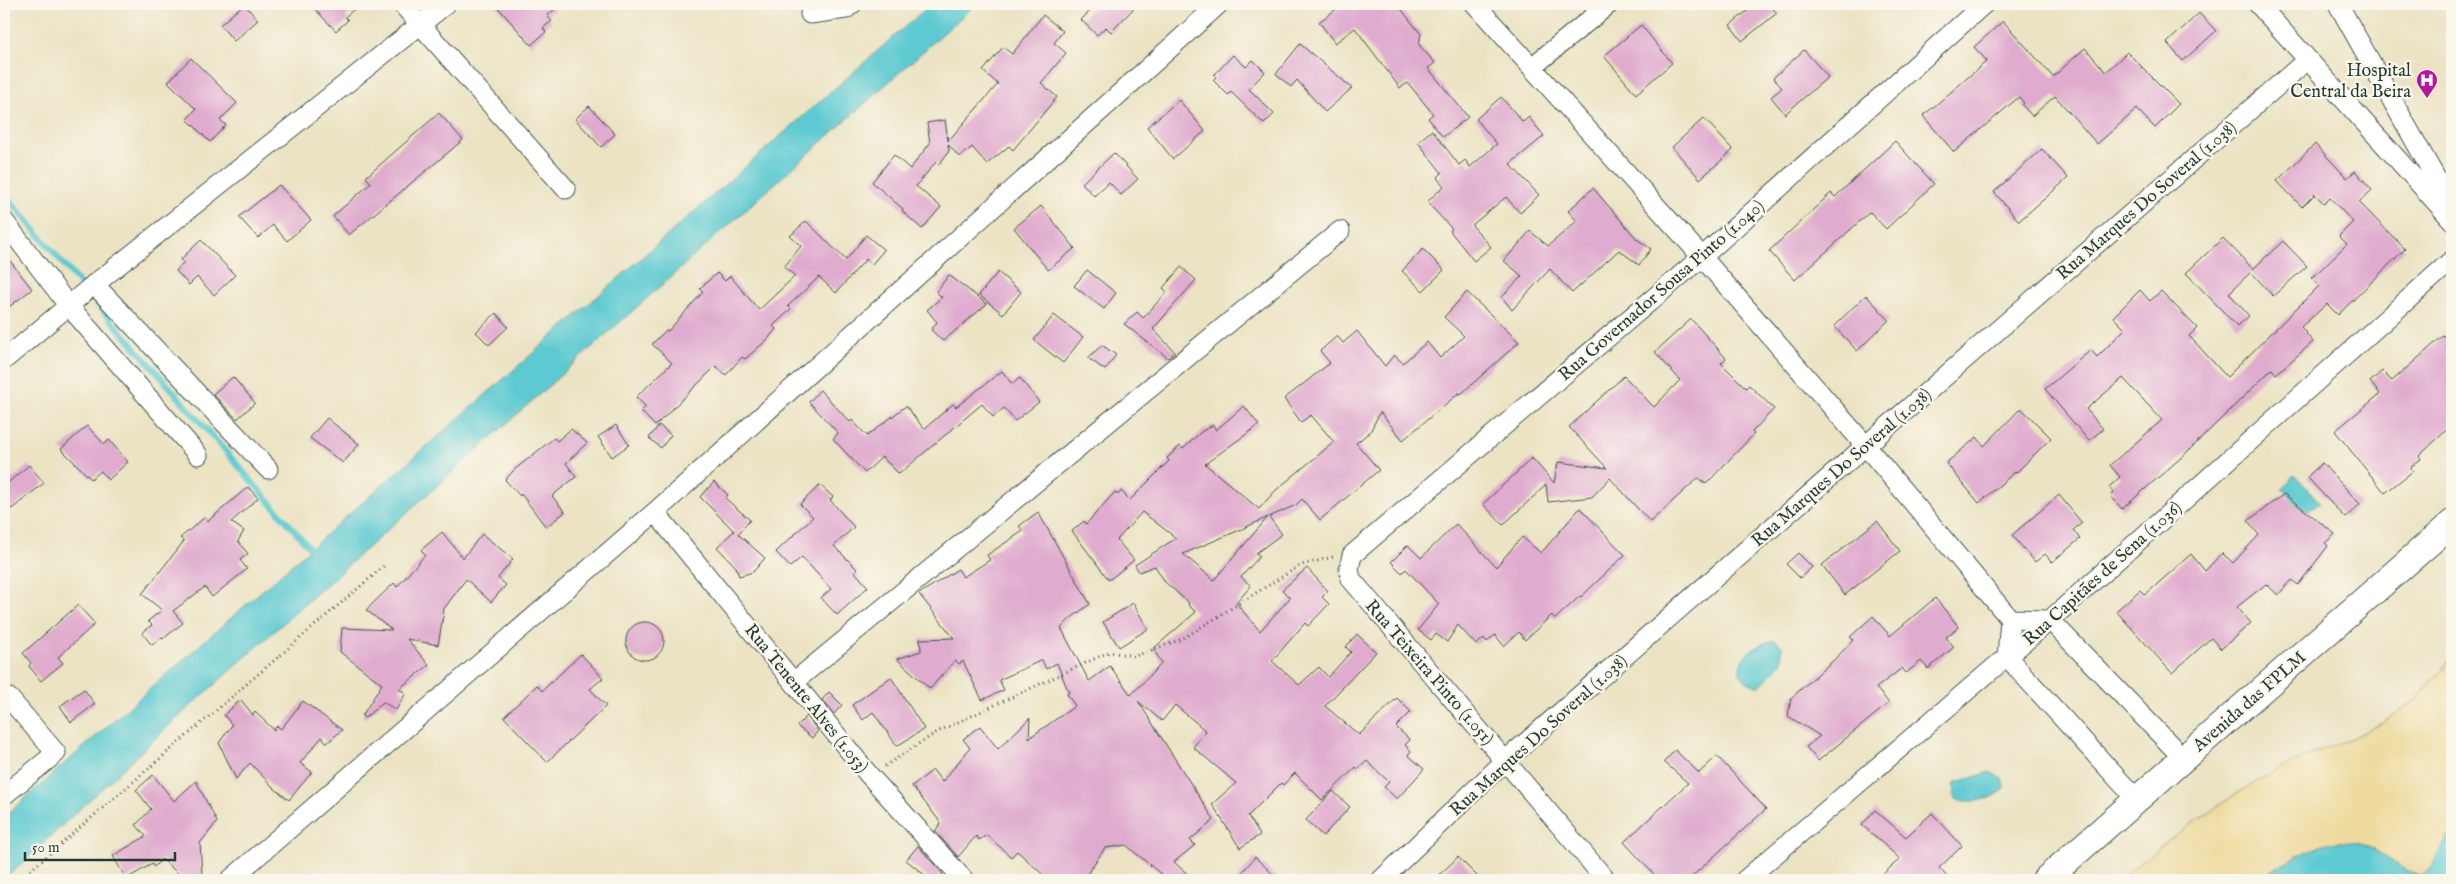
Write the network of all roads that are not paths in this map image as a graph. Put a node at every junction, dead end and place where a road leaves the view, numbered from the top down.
1 (402, 4) edge
2 (446, 4) edge
3 (852, 4) edge
4 (1219, 4) edge
5 (1475, 4) edge
6 (1609, 4) edge
7 (1984, 4) edge
8 (2258, 4) edge
9 (2338, 4) edge
10 (810, 14) dead end
11 (420, 24) junction
12 (2307, 60) junction
13 (1532, 67) junction
14 (566, 189) dead end
15 (2452, 207) edge
16 (2452, 220) edge
17 (4, 221) edge
18 (1340, 231) dead end
19 (1702, 257) junction
20 (2452, 260) edge
21 (94, 284) junction
22 (68, 305) junction
23 (4, 360) edge
24 (1865, 445) junction
25 (198, 455) dead end
26 (268, 469) dead end
27 (655, 512) junction
28 (2452, 522) edge
29 (1350, 580) joint
30 (2010, 619) junction
31 (2050, 620) junction
32 (2007, 657) junction
33 (795, 682) junction
34 (9, 698) dead end
35 (2184, 759) junction
36 (1506, 760) junction
37 (4, 795) edge
38 (2137, 800) junction
39 (230, 880) edge
40 (964, 880) edge
41 (1381, 880) edge
42 (1606, 880) edge
43 (1745, 880) edge
44 (2045, 880) edge

1 - 11 street
2 - 11 street
3 - 10 street
4 - 27 street
5 - 13 street
6 - 13 street
7 - 19 street, Rua Governador Sousa Pinto (1.040)
8 - 12 street
9 - 15 street
11 - 14 street
11 - 21 street
12 - 16 street
12 - 24 street, Rua Marques Do Soveral (1.038)
13 - 19 street
17 - 22 street
18 - 33 street
19 - 24 street
19 - 29 street, Rua Governador Sousa Pinto (1.040)
20 - 31 street, Rua Capitães de Sena (1.036)
21 - 22 street
21 - 26 street
22 - 23 street
22 - 25 street
24 - 30 street
24 - 36 street, Rua Marques Do Soveral (1.038)
27 - 33 street, Rua Tenente Alves (1.053)
27 - 39 street
28 - 35 street, Avenida das FPLM
29 - 36 street, Rua Teixeira Pinto (1.051)
30 - 31 street
30 - 32 street
31 - 32 street, Rua Capitães de Sena (1.036)
31 - 35 street
32 - 38 street
32 - 43 street, Rua Capitães de Sena (1.036)
33 - 40 street, Rua Tenente Alves (1.053)
34 - 37 street
35 - 38 street, Avenida das FPLM
36 - 41 street, Rua Marques Do Soveral (1.038)
36 - 42 street, Rua Teixeira Pinto (1.051)
38 - 44 street, Avenida das FPLM

